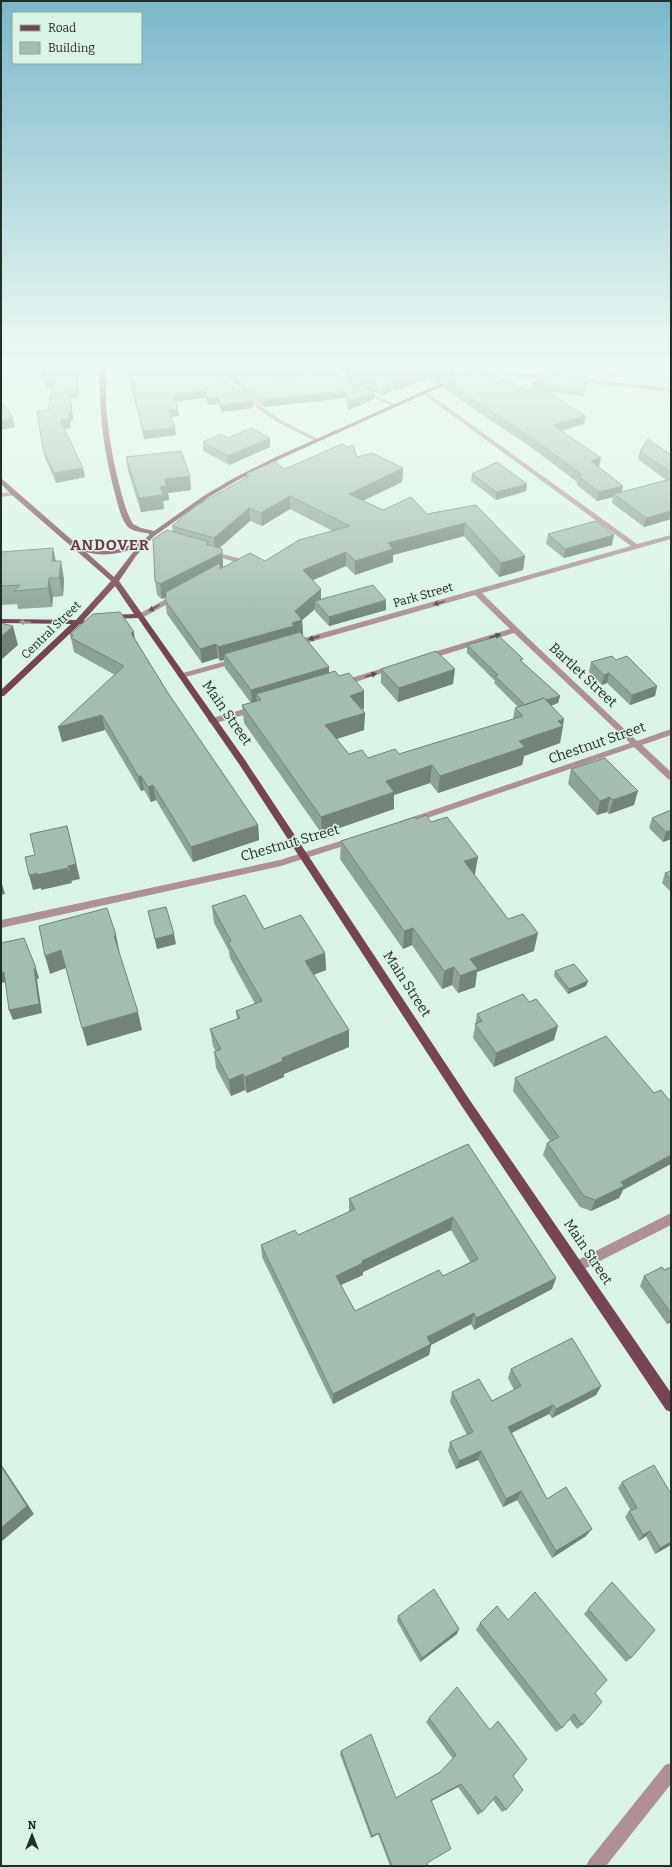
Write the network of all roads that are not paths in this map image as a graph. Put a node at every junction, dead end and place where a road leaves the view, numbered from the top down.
1 (110, 453) edge
2 (290, 453) edge
3 (507, 453) edge
4 (1, 480) edge
5 (14, 494) junction
6 (1, 495) edge
7 (151, 537) junction
8 (671, 537) edge
9 (163, 539) edge
10 (636, 547) junction
11 (78, 549) junction
12 (205, 551) edge
13 (228, 570) edge
14 (115, 580) junction
15 (186, 591) edge
16 (477, 592) junction
17 (140, 616) junction
18 (103, 618) edge
19 (90, 620) edge
20 (1, 621) edge
21 (78, 622) junction
22 (515, 630) junction
23 (285, 646) edge
24 (248, 657) edge
25 (419, 660) edge
26 (404, 664) edge
27 (182, 676) junction
28 (331, 686) edge
29 (1, 694) edge
30 (266, 706) edge
31 (212, 722) junction
32 (671, 732) edge
33 (637, 743) junction
34 (671, 777) edge
35 (397, 825) edge
36 (361, 837) edge
37 (303, 856) junction
38 (1, 924) edge
39 (671, 1219) edge
40 (578, 1266) junction
41 (671, 1405) edge
42 (671, 1771) edge
43 (595, 1866) edge

1 - 7 main road
2 - 7 main road
3 - 10 street
4 - 5 main road, Main Street
5 - 6 street
5 - 11 main road, Main Street
7 - 9 street
7 - 11 main road
7 - 14 main road, Central Street
8 - 10 street, Park Street
10 - 16 street, Park Street
11 - 14 main road, Main Street
12 - 13 street
14 - 17 main road, Main Street
14 - 21 main road, Central Street
15 -> 17 street
16 - 22 street, Bartlet Street
16 -> 23 street, Park Street
17 - 18 main road
17 - 27 main road, Main Street
19 - 21 main road
21 -> 20 main road
21 - 29 main road, Central Street
25 -> 22 street
22 - 33 street, Bartlet Street
24 - 27 street
28 -> 26 street
27 - 31 main road, Main Street
30 - 31 street
31 - 37 main road, Main Street
32 - 33 street, Chestnut Street
33 - 34 street, Bartlet Street
33 - 35 street, Chestnut Street
36 - 37 street, Chestnut Street
37 - 38 street, Chestnut Street
37 - 40 main road, Main Street
39 - 40 street
40 - 41 main road, Main Street
42 - 43 street

